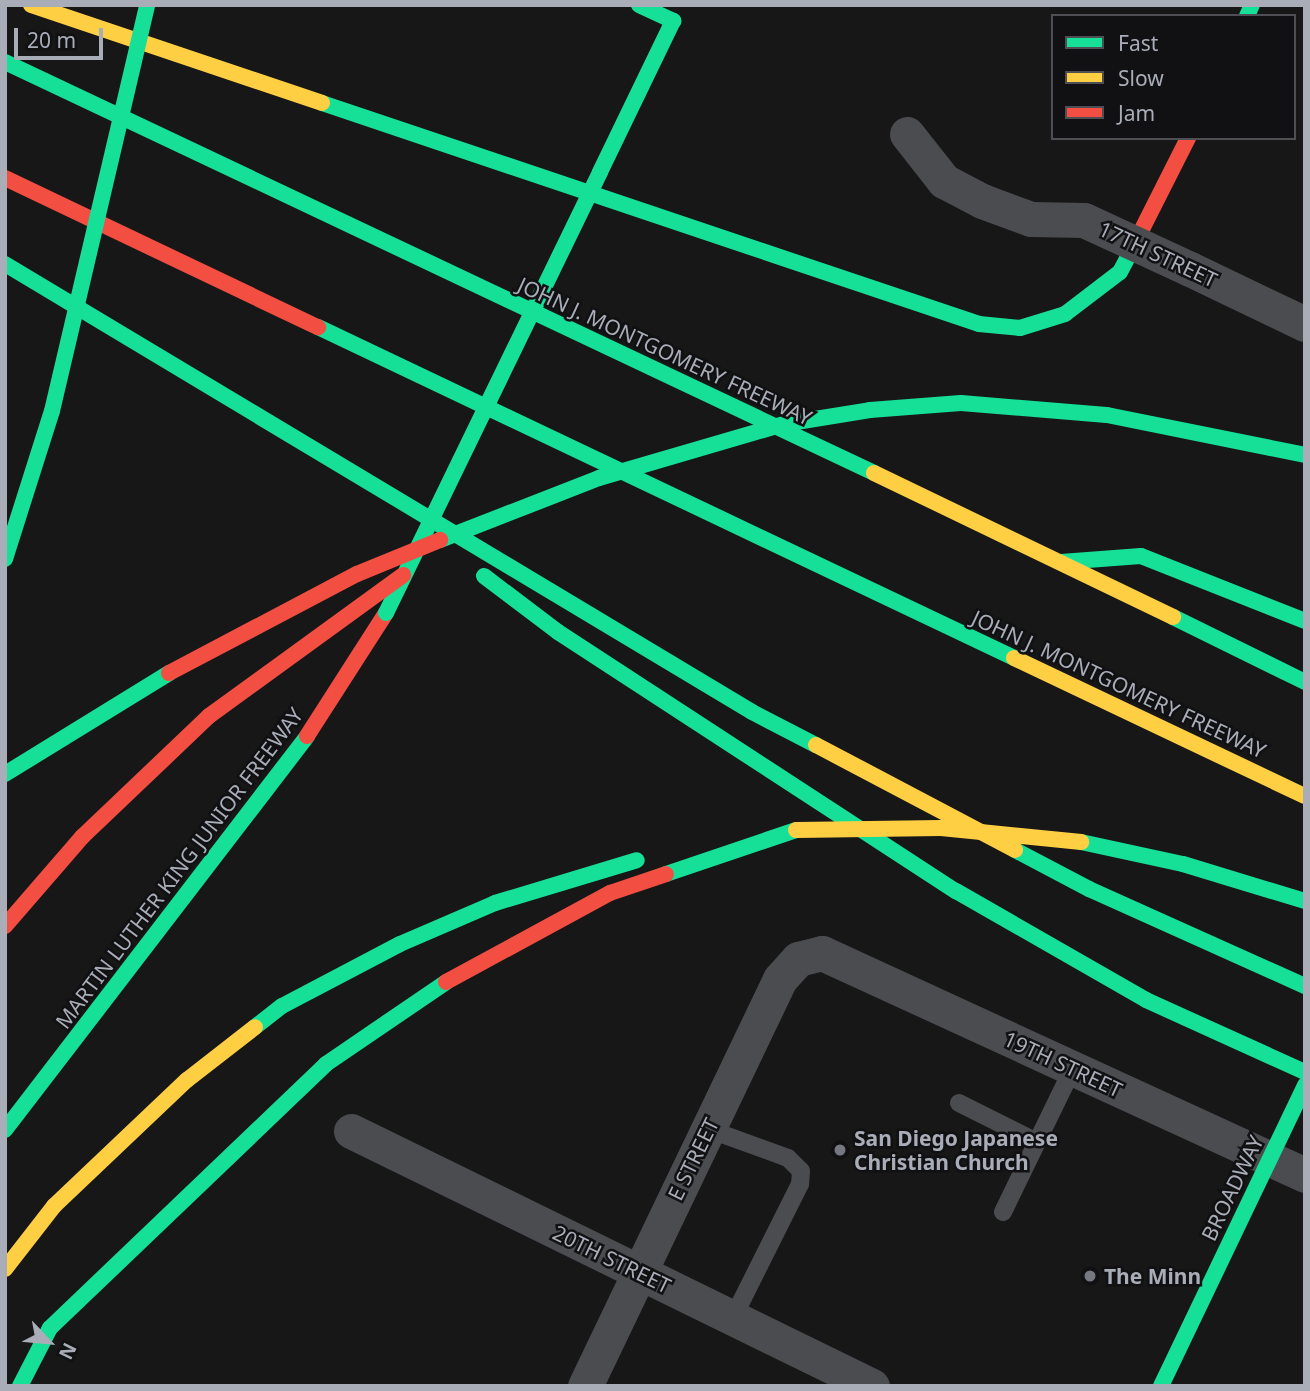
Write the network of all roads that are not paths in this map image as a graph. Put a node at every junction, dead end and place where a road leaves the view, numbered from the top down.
1 (31, 5) edge
2 (147, 5) edge
3 (639, 5) edge
4 (681, 5) edge
5 (673, 21) junction
6 (5, 62) edge
7 (907, 134) dead end
8 (1187, 140) edge
9 (5, 178) edge
10 (5, 264) edge
11 (1305, 324) edge
12 (1305, 455) edge
13 (355, 476) junction
14 (503, 514) junction
15 (5, 559) edge
16 (1061, 562) junction
17 (1305, 621) edge
18 (1305, 682) edge
19 (5, 774) edge
20 (1305, 796) edge
21 (796, 830) junction
22 (1305, 901) edge
23 (5, 926) edge
24 (822, 953) joint
25 (1305, 986) edge
26 (1073, 1068) junction
27 (1305, 1072) edge
28 (1305, 1085) edge
29 (959, 1103) dead end
30 (708, 1129) junction
31 (5, 1130) edge
32 (351, 1131) dead end
33 (1037, 1142) junction
34 (1269, 1158) junction
35 (1305, 1175) edge
36 (1003, 1212) dead end
37 (5, 1269) edge
38 (639, 1272) junction
39 (733, 1318) junction
40 (20, 1386) edge
41 (585, 1386) edge
42 (872, 1386) edge
43 (1161, 1386) edge

1 - 8 main road
2 - 15 main road, bridge
3 - 5 main road
4 - 5 main road, MARTIN LUTHER KING JUNIOR FREEWAY
5 - 31 main road, MARTIN LUTHER KING JUNIOR FREEWAY, bridge
6 - 16 main road, JOHN J. MONTGOMERY FREEWAY
7 - 11 street, 17TH STREET, bridge
9 - 20 main road, JOHN J. MONTGOMERY FREEWAY
10 - 13 main road
12 - 14 main road, bridge
13 - 25 main road
13 - 27 main road
14 - 19 main road, bridge
14 - 23 main road, bridge
16 - 17 main road
16 - 18 main road, JOHN J. MONTGOMERY FREEWAY
21 - 22 main road, bridge
21 - 37 main road
21 - 40 main road
24 - 26 street, 19TH STREET
24 - 30 street, E STREET
26 - 33 lane
26 - 34 street, 19TH STREET
28 - 34 main road, BROADWAY
29 - 33 lane
30 - 38 street, E STREET
30 - 39 lane
32 - 38 street, 20TH STREET
33 - 36 lane
34 - 35 street, 19TH STREET
34 - 43 main road, BROADWAY
38 - 39 street, 20TH STREET
38 - 41 street, E STREET
39 - 42 street, 20TH STREET

